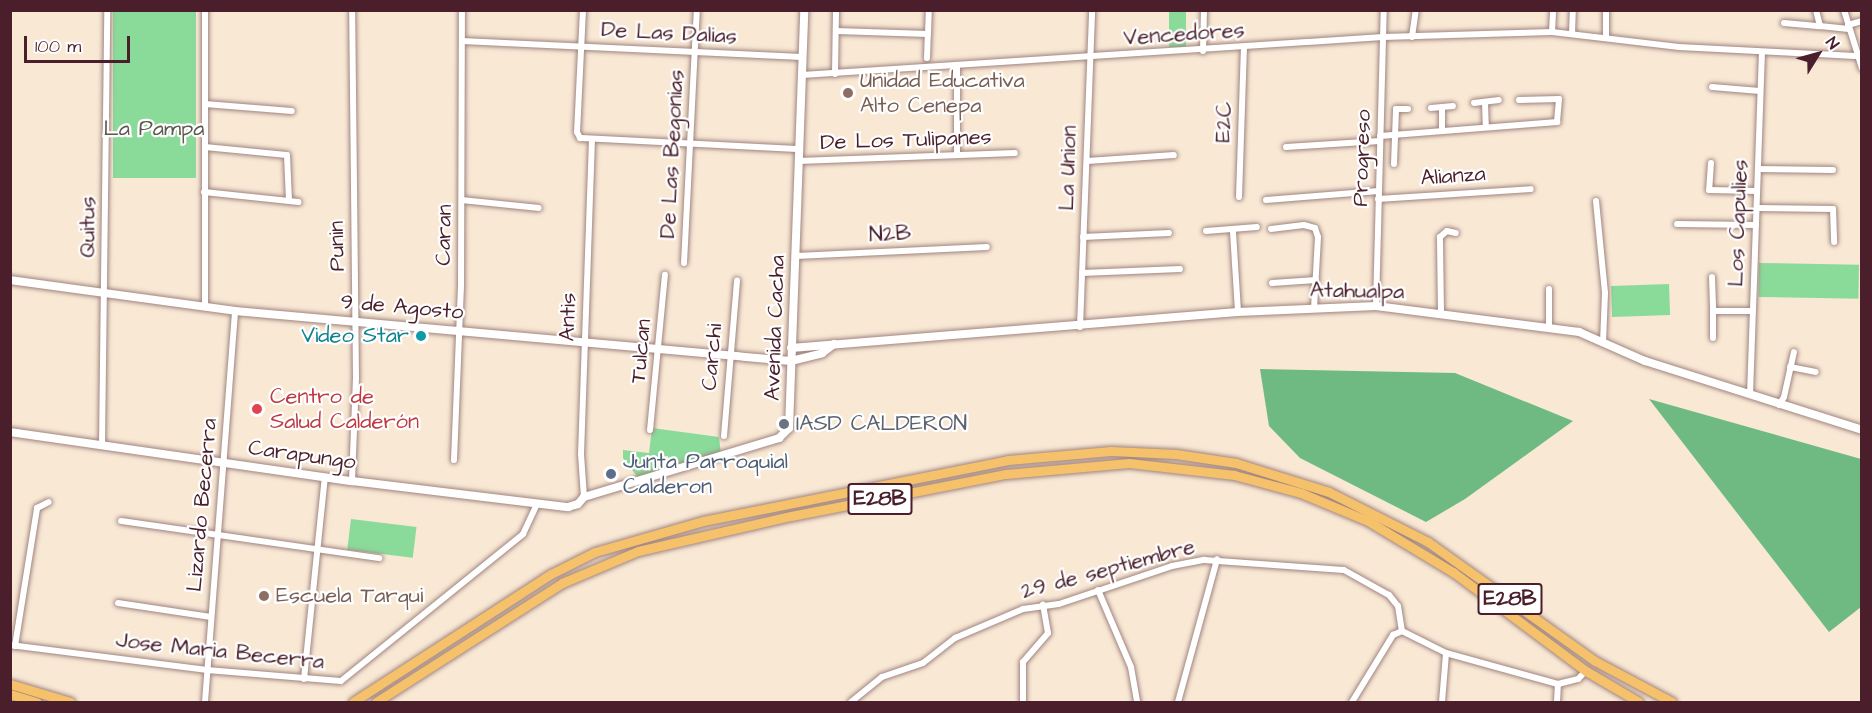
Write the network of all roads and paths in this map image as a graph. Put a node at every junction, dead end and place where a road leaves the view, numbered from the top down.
1 (107, 10) edge
2 (205, 10) edge
3 (352, 10) edge
4 (462, 10) edge
5 (583, 10) edge
6 (697, 10) edge
7 (804, 10) edge
8 (836, 10) edge
9 (929, 10) edge
10 (1092, 10) edge
11 (1204, 10) edge
12 (1384, 10) edge
13 (1416, 10) edge
14 (1553, 10) edge
15 (1573, 10) edge
16 (1606, 10) edge
17 (1816, 10) edge
18 (1844, 10) edge
19 (1862, 21) edge
20 (1784, 23) dead end
21 (1820, 26) junction
22 (1848, 27) junction
23 (836, 31) junction
24 (1552, 32) junction
25 (928, 34) junction
26 (1572, 34) junction
27 (1412, 36) junction
28 (1383, 38) junction
29 (1606, 38) junction
30 (462, 41) junction
31 (581, 47) junction
32 (1244, 48) junction
33 (1203, 51) junction
34 (695, 52) junction
35 (1762, 52) junction
36 (1855, 56) junction
37 (802, 57) junction
38 (927, 58) dead end
39 (1090, 59) junction
40 (957, 66) junction
41 (1860, 67) edge
42 (835, 74) junction
43 (802, 75) junction
44 (1712, 87) dead end
45 (1760, 91) junction
46 (1499, 100) dead end
47 (1519, 100) dead end
48 (1474, 103) dead end
49 (1485, 103) junction
50 (205, 104) junction
51 (1453, 106) dead end
52 (1442, 107) junction
53 (1431, 108) dead end
54 (1408, 109) dead end
55 (292, 111) dead end
56 (1486, 127) junction
57 (1442, 131) junction
58 (1395, 135) junction
59 (1380, 138) junction
60 (592, 139) junction
61 (689, 144) junction
62 (205, 147) junction
63 (1286, 147) dead end
64 (799, 149) junction
65 (957, 153) dead end
66 (1015, 153) dead end
67 (1174, 155) dead end
68 (798, 161) junction
69 (1087, 161) junction
70 (1712, 163) dead end
71 (1394, 164) dead end
72 (1758, 169) junction
73 (1833, 170) dead end
74 (1531, 189) dead end
75 (1379, 191) junction
76 (1757, 191) junction
77 (204, 192) junction
78 (1239, 197) dead end
79 (1378, 199) junction
80 (462, 200) junction
81 (1266, 200) dead end
82 (289, 201) junction
83 (1596, 201) dead end
84 (298, 202) dead end
85 (539, 208) dead end
86 (1757, 208) junction
87 (1677, 224) dead end
88 (1756, 225) junction
89 (1257, 227) dead end
90 (1271, 229) dead end
91 (1206, 231) dead end
92 (1233, 232) junction
93 (1169, 233) dead end
94 (1456, 233) dead end
95 (1083, 237) junction
96 (1834, 242) dead end
97 (987, 247) dead end
98 (796, 256) junction
99 (684, 264) dead end
100 (1180, 269) dead end
101 (1082, 273) junction
102 (665, 275) dead end
103 (1712, 277) dead end
104 (10, 280) edge
105 (1316, 280) junction
106 (737, 281) dead end
107 (1272, 283) dead end
108 (1549, 289) dead end
109 (106, 293) junction
110 (1376, 306) junction
111 (205, 307) junction
112 (1314, 308) junction
113 (235, 310) junction
114 (1713, 310) junction
115 (1753, 311) junction
116 (1238, 312) junction
117 (1441, 313) junction
118 (356, 321) junction
119 (1549, 326) junction
120 (1080, 327) junction
121 (460, 331) junction
122 (1713, 338) dead end
123 (585, 341) junction
124 (1603, 342) junction
125 (835, 344) junction
126 (791, 348) junction
127 (661, 349) junction
128 (1794, 352) dead end
129 (730, 356) junction
130 (791, 361) junction
131 (1790, 367) junction
132 (1816, 372) dead end
133 (1750, 396) junction
134 (1779, 405) junction
135 (650, 430) dead end
136 (1862, 430) edge
137 (10, 432) edge
138 (724, 436) dead end
139 (102, 444) junction
140 (454, 460) dead end
141 (224, 462) junction
142 (325, 477) junction
143 (351, 481) junction
144 (584, 497) junction
145 (49, 502) dead end
146 (536, 506) junction
147 (121, 521) dead end
148 (218, 533) junction
149 (319, 547) junction
150 (379, 558) dead end
151 (1217, 559) junction
152 (1098, 590) junction
153 (118, 603) dead end
154 (1043, 604) junction
155 (211, 618) junction
156 (1402, 631) junction
157 (13, 646) edge
158 (1446, 653) junction
159 (207, 670) junction
160 (1586, 671) junction
161 (304, 679) junction
162 (10, 684) edge
163 (1558, 684) junction
164 (10, 694) edge
165 (37, 702) edge
166 (70, 702) edge
167 (205, 702) edge
168 (353, 702) edge
169 (376, 702) edge
170 (851, 702) edge
171 (1023, 702) edge
172 (1137, 702) edge
173 (1178, 702) edge
174 (1352, 702) edge
175 (1442, 702) edge
176 (1557, 702) edge
177 (1639, 702) edge
178 (1672, 702) edge

1 - 109 street, Quitus
2 - 50 street
3 - 118 street, Punin
4 - 30 street, Caran
5 - 31 street
6 - 34 street, De Las Begonias
7 - 37 street, Avenida Cacha
8 - 23 street
9 - 25 street
10 - 39 street, La Union
11 - 33 street
12 - 28 street, Progreso
13 - 27 street
14 - 24 street
15 - 26 street
16 - 29 street
17 - 21 street
18 - 22 street
19 - 22 street
20 - 21 street
21 - 22 street
22 - 36 street
23 - 25 street
23 - 42 street
24 - 26 street, Vencedores
24 - 27 street, Vencedores
25 - 38 street
26 - 29 street, Vencedores
27 - 28 street, Vencedores
28 - 32 street, Vencedores
28 - 59 street, Progreso
29 - 35 street, Vencedores
30 - 31 street, De Las Dalias
30 - 80 street, Caran
31 - 34 street, De Las Dalias
31 - 60 street, De Los Tulipanes
32 - 33 street, Vencedores
32 - 78 street, E2C
33 - 39 street, Vencedores
34 - 37 street, De Las Dalias
34 - 61 street, De Las Begonias
35 - 36 street, Vencedores
35 - 45 street, Los Capulies
36 - 41 street
37 - 43 street, Avenida Cacha
39 - 40 street, Vencedores
39 - 69 street, La Union
40 - 42 street, Vencedores
40 - 65 street
42 - 43 street, Vencedores
43 - 64 street, Avenida Cacha
44 - 45 street
45 - 72 street, Los Capulies
46 - 49 street
47 - 56 street
48 - 49 street
49 - 56 street
50 - 55 street
50 - 62 street
51 - 52 street
52 - 53 street
52 - 57 street
54 - 58 street
56 - 57 street
57 - 58 street
58 - 59 street
58 - 71 street
59 - 63 street
59 - 75 street, Progreso
60 - 61 street, De Los Tulipanes
60 - 123 street, Antis
61 - 64 street, De Los Tulipanes
61 - 99 street, De Las Begonias
62 - 77 street
62 - 82 street
64 - 68 street, Avenida Cacha
66 - 68 street, De Los Tulipanes
67 - 69 street
68 - 98 street, Avenida Cacha
69 - 95 street, La Union
70 - 76 street
72 - 73 street
72 - 76 street, Los Capulies
74 - 79 street, Alianza
75 - 79 street, Progreso
75 - 81 street
76 - 86 street, Los Capulies
77 - 82 street
77 - 111 street
79 - 110 street, Progreso
80 - 85 street
80 - 121 street, Caran
82 - 84 street
83 - 124 street
86 - 88 street, Los Capulies
86 - 96 street
87 - 88 street
88 - 115 street, Los Capulies
89 - 92 street
90 - 105 street
91 - 92 street
92 - 116 street
93 - 95 street
94 - 117 street
95 - 101 street, La Union
97 - 98 street, N2B
98 - 126 street, Avenida Cacha
100 - 101 street
101 - 120 street, La Union
102 - 127 street, Tulcan
103 - 114 street
104 - 109 street, 9 de Agosto
105 - 107 street
105 - 112 street
106 - 129 street, Carchi
108 - 119 street
109 - 111 street, 9 de Agosto
109 - 139 street, Quitus
110 - 112 street, Atahualpa
110 - 117 street, Atahualpa
111 - 113 street, 9 de Agosto
112 - 116 street, Atahualpa
113 - 118 street, 9 de Agosto
113 - 141 street, Lizardo Becerra
114 - 115 street
114 - 122 street
115 - 133 street, Los Capulies
116 - 120 street, Atahualpa
117 - 119 street, Atahualpa
118 - 121 street, 9 de Agosto
118 - 143 street, Punin
119 - 124 street, Atahualpa
120 - 125 street, Atahualpa
121 - 123 street, 9 de Agosto
121 - 140 street, Caran
123 - 127 street, 9 de Agosto
123 - 144 street, Antis
124 - 133 street, Atahualpa
125 - 126 street, Atahualpa
125 - 130 street, Atahualpa
126 - 130 street, Avenida Cacha
127 - 129 street, 9 de Agosto
127 - 135 street, Tulcan
128 - 131 street
129 - 130 street, 9 de Agosto
129 - 138 street, Carchi
130 - 144 street, Avenida Cacha
131 - 132 street
131 - 134 street
133 - 134 street, Atahualpa
134 - 136 street, Atahualpa
137 - 139 street, Carapungo
139 - 141 street, Carapungo
141 - 142 street, Carapungo
141 - 148 street, Lizardo Becerra
142 - 143 street, Carapungo
142 - 149 street
143 - 146 street, Carapungo
144 - 146 street, Carapungo
145 - 157 street
146 - 161 street, Jose Maria Becerra
147 - 148 street
148 - 149 street
148 - 155 street, Lizardo Becerra
149 - 150 street
149 - 161 street
151 - 152 street, 29 de septiembre
151 - 156 street, 29 de septiembre
151 - 173 street
152 - 154 street, 29 de septiembre
152 - 172 street
153 - 155 street
154 - 170 street, 29 de septiembre
154 - 171 street
155 - 159 street, Lizardo Becerra
156 - 158 street
156 - 174 street
157 - 159 street, Jose Maria Becerra
158 - 163 street
158 - 175 street
159 - 161 street, Jose Maria Becerra
159 - 167 street, Lizardo Becerra
160 - 163 street
160 - 169 highway, E28B
160 - 177 highway, E28B
162 - 166 highway
163 - 176 street
164 - 165 highway
168 - 178 highway, E28B

